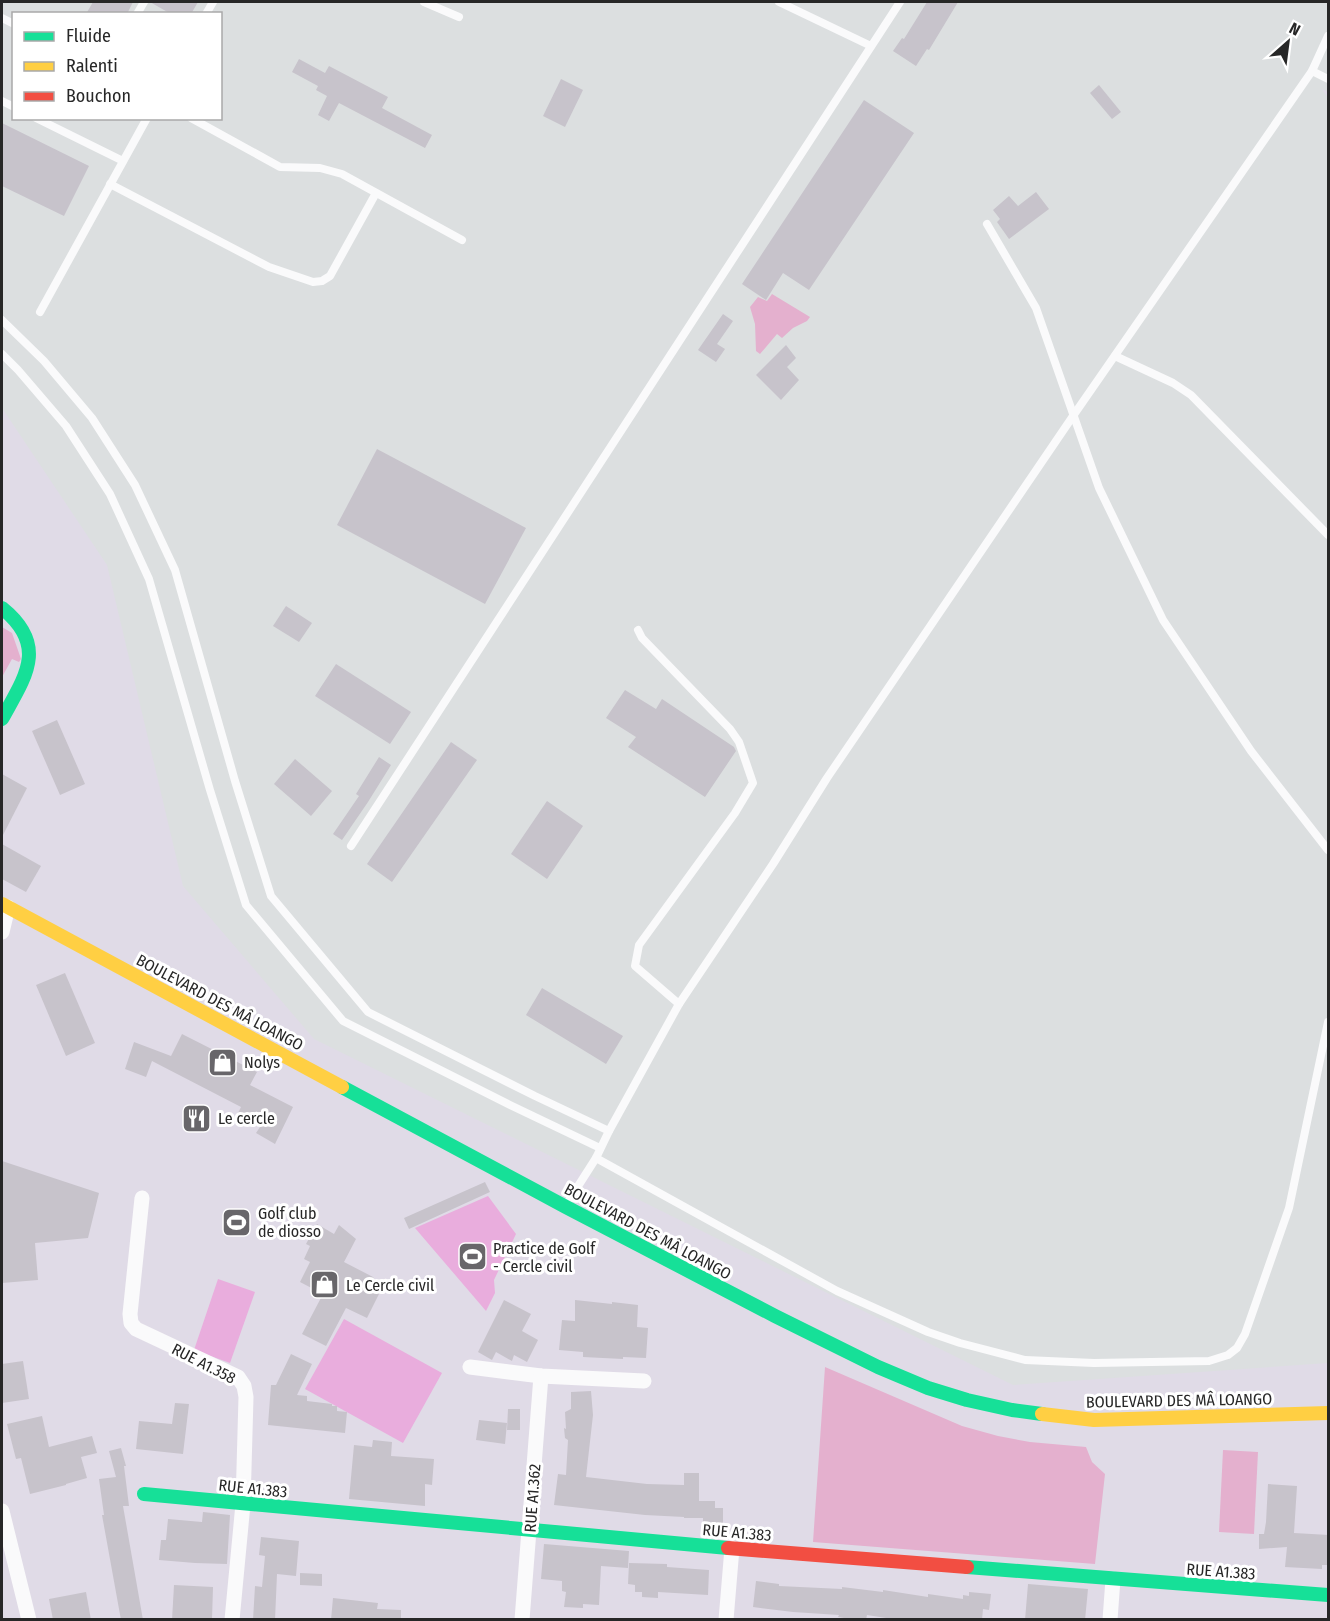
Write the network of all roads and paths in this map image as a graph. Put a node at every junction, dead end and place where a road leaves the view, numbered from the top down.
1 (424, 2) edge
2 (779, 2) edge
3 (900, 2) edge
4 (459, 17) dead end
5 (1329, 36) edge
6 (871, 46) junction
7 (1312, 71) junction
8 (1329, 79) edge
9 (40, 120) edge
10 (146, 120) edge
11 (195, 120) edge
12 (123, 161) junction
13 (110, 184) junction
14 (376, 193) junction
15 (987, 224) dead end
16 (462, 240) dead end
17 (40, 312) dead end
18 (2, 320) edge
19 (2, 354) edge
20 (1115, 356) junction
21 (1073, 416) junction
22 (1329, 535) edge
23 (2, 608) edge
24 (638, 630) dead end
25 (2, 719) edge
26 (351, 846) dead end
27 (1329, 850) edge
28 (5, 906) edge
29 (2, 932) edge
30 (679, 1004) junction
31 (1329, 1022) edge
32 (609, 1131) junction
33 (600, 1148) junction
34 (596, 1158) junction
35 (142, 1198) dead end
36 (566, 1207) junction
37 (470, 1367) dead end
38 (541, 1376) junction
39 (644, 1381) dead end
40 (1329, 1413) edge
41 (144, 1494) dead end
42 (243, 1504) junction
43 (2, 1511) edge
44 (529, 1529) junction
45 (732, 1548) junction
46 (1113, 1579) junction
47 (1329, 1595) edge
48 (30, 1620) edge
49 (232, 1620) edge
50 (522, 1620) edge
51 (726, 1620) edge
52 (1110, 1620) edge

1 - 4 lane
2 - 6 lane
3 - 6 lane
5 - 7 lane
6 - 26 lane
7 - 8 lane
7 - 20 lane
9 - 12 lane
10 - 12 lane
11 - 14 lane
12 - 13 lane
13 - 14 lane
13 - 17 lane
14 - 16 lane
15 - 21 lane
18 - 32 lane
19 - 33 lane
20 - 21 lane
20 - 22 lane
21 - 27 lane
21 - 30 lane
23 - 25 street
24 - 30 lane
28 - 29 street
28 - 36 street, BOULEVARD DES MÂ LOANGO
30 - 32 lane
31 - 34 lane
32 - 33 lane
33 - 34 lane
34 - 36 lane
35 - 42 street, RUE A1.358
36 - 40 street, BOULEVARD DES MÂ LOANGO
37 - 38 street
38 - 39 street
38 - 44 street, RUE A1.362
41 - 42 street, RUE A1.383
42 - 44 street, RUE A1.383
42 - 49 street, RUE A1.358
43 - 48 street
44 - 45 street, RUE A1.383
44 - 50 street, RUE A1.362
45 - 46 street, RUE A1.383
45 - 51 street
46 - 47 street, RUE A1.383
46 - 52 street

